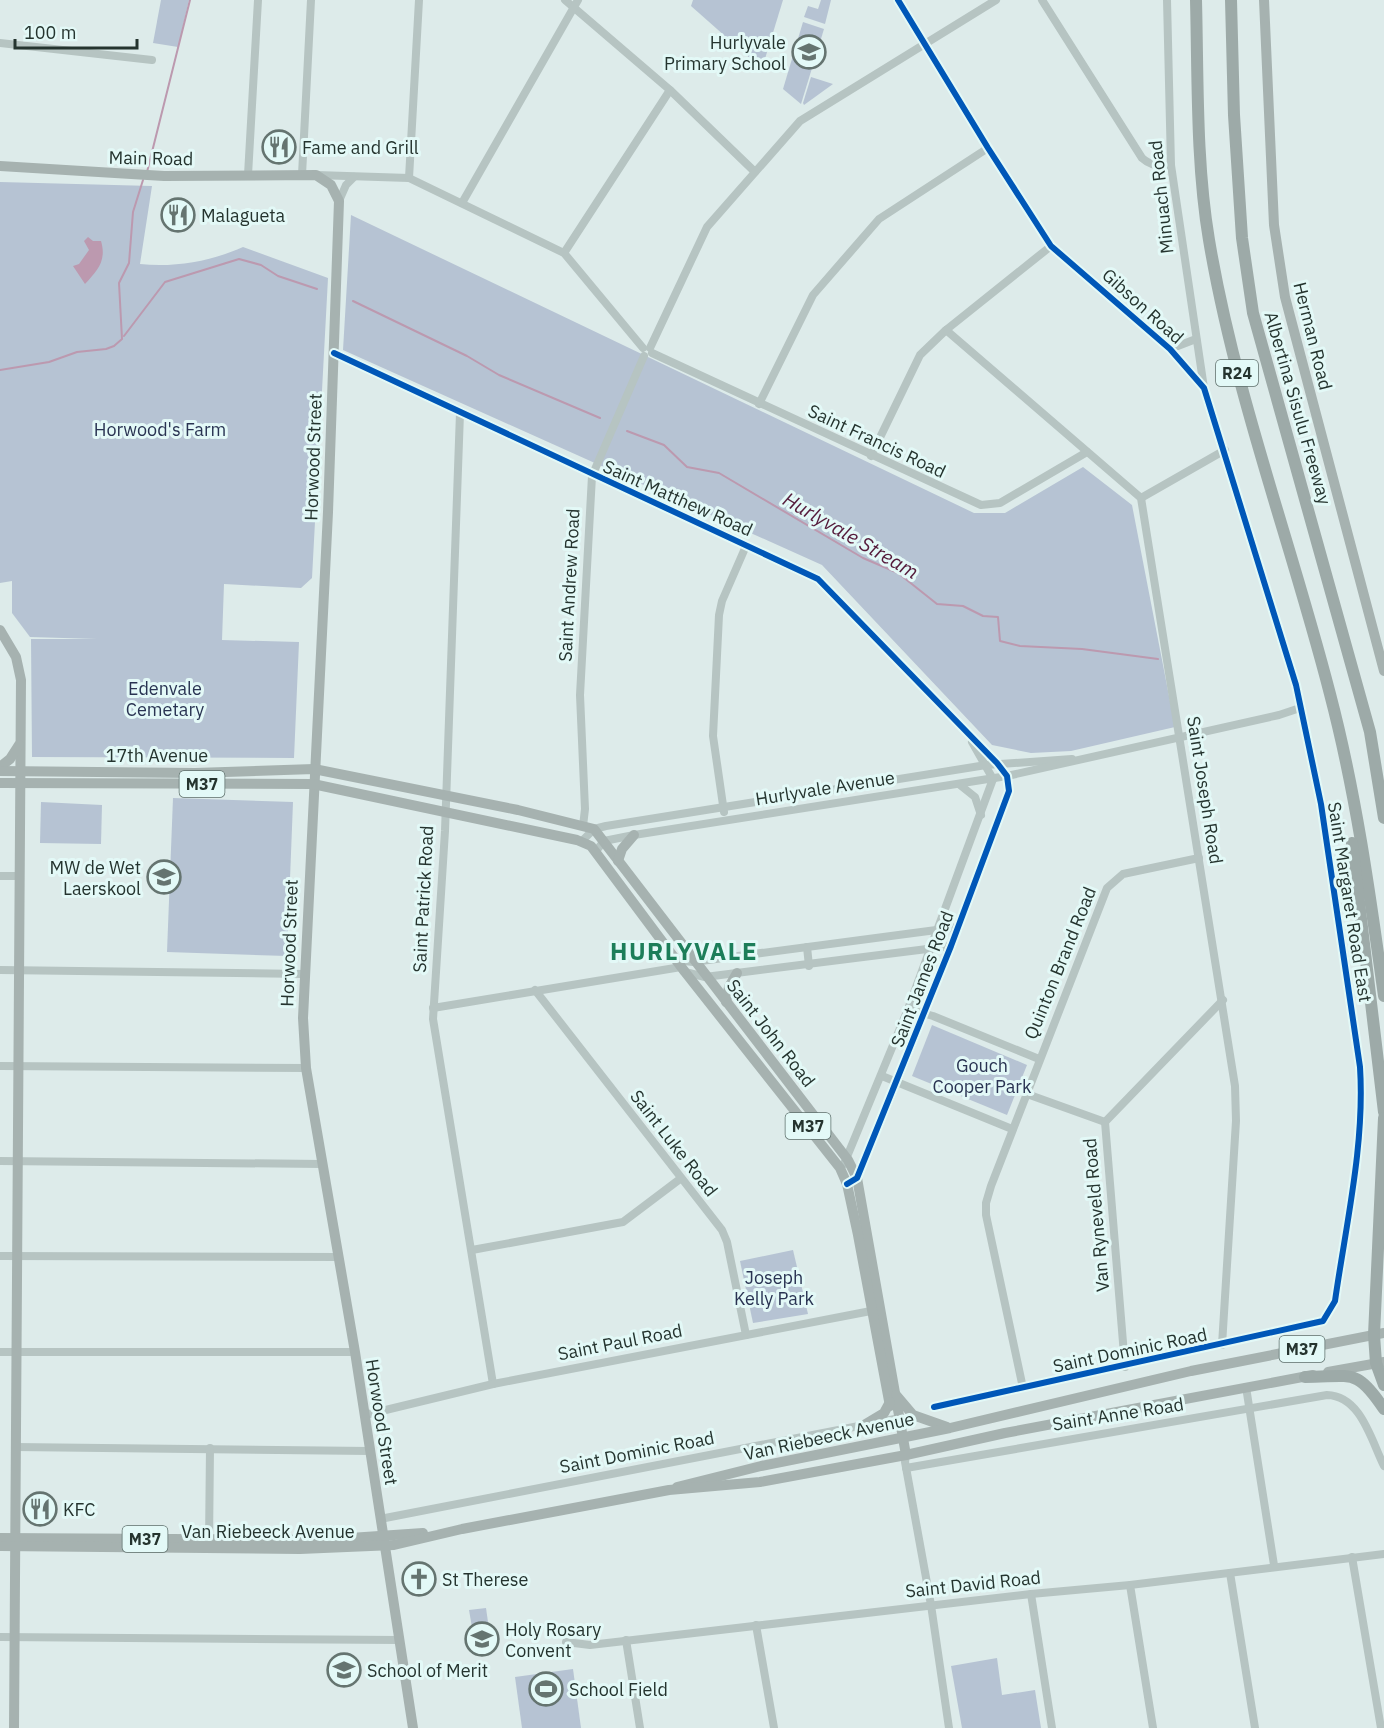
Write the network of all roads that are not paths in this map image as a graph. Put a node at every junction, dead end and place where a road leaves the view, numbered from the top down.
1 (258, 0) edge
2 (311, 0) edge
3 (419, 0) edge
4 (565, 0) edge
5 (898, 0) edge
6 (996, 0) edge
7 (1042, 0) edge
8 (1167, 0) edge
9 (1196, 0) edge
10 (1231, 0) edge
11 (1264, 0) edge
12 (575, 3) edge
13 (0, 43) edge
14 (924, 43) junction
15 (152, 60) dead end
16 (670, 90) junction
17 (988, 148) junction
18 (1171, 165) junction
19 (0, 166) edge
20 (755, 172) junction
21 (248, 175) junction
22 (302, 175) junction
23 (316, 175) junction
24 (354, 177) junction
25 (409, 178) junction
26 (339, 201) junction
27 (462, 203) junction
28 (1052, 246) junction
29 (564, 253) junction
30 (945, 330) junction
31 (1196, 339) junction
32 (1170, 349) junction
33 (647, 351) junction
34 (334, 353) junction
35 (1204, 388) junction
36 (759, 404) junction
37 (460, 412) junction
38 (1225, 450) junction
39 (1087, 452) junction
40 (871, 456) junction
41 (592, 476) junction
42 (1141, 498) junction
43 (746, 546) junction
44 (0, 630) edge
45 (1384, 671) edge
46 (1300, 708) junction
47 (966, 731) junction
48 (1370, 732) junction
49 (1340, 735) junction
50 (1180, 738) junction
51 (20, 744) junction
52 (1079, 759) junction
53 (998, 763) junction
54 (986, 765) junction
55 (0, 769) edge
56 (314, 769) junction
57 (20, 771) junction
58 (1022, 773) junction
59 (1007, 776) junction
60 (993, 779) junction
61 (1384, 780) edge
62 (0, 783) edge
63 (21, 783) junction
64 (313, 784) junction
65 (960, 785) junction
66 (1009, 791) junction
67 (446, 797) junction
68 (724, 807) junction
69 (444, 812) junction
70 (982, 815) junction
71 (1384, 818) edge
72 (726, 820) junction
73 (588, 828) junction
74 (553, 835) junction
75 (634, 835) junction
76 (582, 841) junction
77 (604, 841) junction
78 (596, 851) junction
79 (1199, 858) junction
80 (618, 861) junction
81 (608, 869) junction
82 (0, 876) edge
83 (20, 876) junction
84 (958, 927) junction
85 (939, 929) junction
86 (807, 946) junction
87 (951, 946) junction
88 (931, 949) junction
89 (693, 962) junction
90 (681, 966) junction
91 (809, 966) junction
92 (0, 970) edge
93 (19, 970) junction
94 (737, 973) junction
95 (304, 974) junction
96 (705, 977) junction
97 (535, 990) junction
98 (1384, 996) edge
99 (1222, 1000) junction
100 (726, 1002) junction
101 (434, 1008) junction
102 (908, 1009) junction
103 (924, 1014) junction
104 (1040, 1059) junction
105 (0, 1066) edge
106 (18, 1066) junction
107 (306, 1068) junction
108 (882, 1076) junction
109 (898, 1082) junction
110 (1027, 1094) junction
111 (1384, 1112) edge
112 (1384, 1118) edge
113 (1105, 1122) junction
114 (1012, 1129) junction
115 (848, 1160) junction
116 (0, 1161) edge
117 (17, 1161) junction
118 (322, 1164) junction
119 (840, 1168) junction
120 (857, 1178) junction
121 (680, 1179) junction
122 (847, 1184) junction
123 (472, 1250) junction
124 (0, 1256) edge
125 (17, 1256) junction
126 (338, 1257) junction
127 (876, 1310) junction
128 (1329, 1315) joint
129 (1379, 1334) edge
130 (746, 1335) junction
131 (1222, 1345) junction
132 (0, 1352) edge
133 (16, 1352) junction
134 (355, 1352) junction
135 (1380, 1363) edge
136 (1125, 1366) junction
137 (1305, 1377) junction
138 (493, 1383) junction
139 (1384, 1385) edge
140 (1246, 1387) junction
141 (1023, 1388) junction
142 (893, 1399) junction
143 (934, 1407) dead end
144 (1384, 1409) edge
145 (1251, 1410) junction
146 (365, 1415) junction
147 (896, 1419) junction
148 (1071, 1419) junction
149 (864, 1425) junction
150 (950, 1428) junction
151 (1074, 1437) junction
152 (899, 1438) junction
153 (15, 1447) junction
154 (210, 1448) junction
155 (370, 1451) junction
156 (904, 1460) junction
157 (1384, 1466) edge
158 (669, 1490) junction
159 (380, 1519) junction
160 (0, 1538) edge
161 (383, 1542) junction
162 (15, 1543) junction
163 (209, 1544) junction
164 (0, 1546) edge
165 (1384, 1554) edge
166 (1352, 1557) junction
167 (1274, 1565) junction
168 (1230, 1573) junction
169 (1130, 1585) junction
170 (1031, 1594) junction
171 (931, 1605) junction
172 (756, 1625) junction
173 (0, 1637) edge
174 (14, 1637) junction
175 (399, 1640) junction
176 (626, 1640) junction
177 (566, 1642) dead end
178 (14, 1728) edge
179 (414, 1728) edge
180 (640, 1728) edge
181 (774, 1728) edge
182 (949, 1728) edge
183 (1052, 1728) edge
184 (1153, 1728) edge
185 (1255, 1728) edge
186 (1381, 1728) edge

1 - 21 street
2 - 22 street
3 - 25 street
4 - 12 street
5 - 14 street, Gibson Road
6 - 14 street, Saint Andrew Road
7 - 18 street
8 - 18 street, Minuach Road
9 - 49 highway, R24
10 - 48 highway, Albertina Sisulu Freeway / R24
11 - 45 main road, Herman Road
12 - 16 street
12 - 27 street
13 - 15 street
14 - 17 street, Gibson Road
14 - 20 street, Saint Andrew Road
16 - 20 street
16 - 29 street
17 - 28 street, Gibson Road
17 - 36 street
18 - 31 street, Minuach Road
19 - 21 main road, Main Road
20 - 33 street, Saint Andrew Road
21 - 22 main road, Main Road
22 - 23 main road
23 - 24 street
23 - 26 main road
24 - 25 street
24 - 26 street
25 - 27 street
26 - 34 main road, Horwood Street
27 - 29 street
28 - 30 street
28 - 32 street, Gibson Road
29 - 33 street
30 - 39 street
30 - 40 street
31 - 32 street
31 - 35 street, Minuach Road
32 - 35 street, Gibson Road
33 - 36 street, Saint Francis Road
33 - 41 street, Saint Andrew Road
34 - 37 street, Saint Matthew Road
34 - 56 main road, Horwood Street
35 - 38 street, Gibson Road
36 - 40 street, Saint Francis Road
37 - 41 street, Saint Matthew Road
37 - 67 street, Saint Patrick Road
38 - 42 street
38 - 46 street, Gibson Road
39 - 40 street, Saint Francis Road
39 - 42 street
41 - 43 street, Saint Matthew Road
41 - 73 street, Saint Andrew Road
42 - 50 street, Saint Joseph Road
43 - 47 street, Saint Matthew Road
43 - 68 street
44 - 51 main road
46 - 50 street, Hurlyvale Avenue
46 - 128 street, Saint Margaret Road East
47 - 53 street, Saint Matthew Road
47 - 54 street, Saint Matthew Road
48 - 61 highway
48 - 71 highway, Albertina Sisulu Freeway / R24
49 - 98 highway, R24
49 - 111 highway
50 - 52 street, Hurlyvale Avenue
50 - 79 street, Saint Joseph Road
51 - 55 main road
51 - 57 main road
52 - 53 street, Hurlyvale Avenue
52 - 58 street, Hurlyvale Avenue
53 - 54 street, Hurlyvale Avenue
53 - 59 street, Saint Matthew Road
54 - 60 street, Saint Matthew Road
54 - 68 street, Hurlyvale Avenue
55 - 57 main road, 17th Avenue / M37
56 - 57 main road, 17th Avenue / M37
56 - 64 main road, Horwood Street
56 - 67 main road, Hurlyvale Avenue / M37
57 - 63 main road
58 - 59 street, Hurlyvale Avenue
58 - 66 street
59 - 60 street, Hurlyvale Avenue
59 - 66 street, Saint James Road
60 - 65 street, Hurlyvale Avenue
60 - 70 street, Saint James Road
62 - 63 main road, 17th Avenue / M37
63 - 64 main road, 17th Avenue / M37
63 - 83 main road
64 - 69 main road, M37
64 - 95 main road, Horwood Street
65 - 70 street
65 - 72 street, Hurlyvale Avenue
66 - 84 street, Saint James Road
67 - 69 street, Saint Patrick Road
67 - 73 main road, Hurlyvale Avenue / M37
68 - 72 street
68 - 73 street, Hurlyvale Avenue
69 - 74 main road, M37
69 - 101 street, Saint Patrick Road
70 - 85 street, Saint James Road
72 - 75 street, Hurlyvale Avenue
73 - 76 street
73 - 77 main road, Saint John Road / M37
74 - 76 main road, M37
74 - 81 main road
75 - 77 street, Hurlyvale Avenue
75 - 80 main road
76 - 78 main road, M37
77 - 78 street
77 - 80 main road, Saint John Road / M37
78 - 81 main road, Saint John Road / M37
79 - 99 street, Saint Joseph Road
79 - 104 street, Quinton Brand Road
80 - 89 main road, Saint John Road / M37
81 - 90 main road, Saint John Road / M37
82 - 83 street
83 - 93 main road
84 - 85 street
84 - 87 street, Saint James Road
85 - 86 street
85 - 88 street, Saint James Road
86 - 89 street
86 - 91 street
87 - 88 street
87 - 103 street, Saint James Road
88 - 91 street
88 - 102 street, Saint James Road
89 - 90 street
89 - 96 main road, Saint John Road / M37
90 - 96 street
90 - 97 street
90 - 119 main road, Saint John Road / M37
91 - 94 street
92 - 93 street
93 - 95 street
93 - 106 main road
94 - 96 street
94 - 100 main road
95 - 107 main road, Horwood Street
96 - 100 main road, Saint John Road / M37
97 - 101 street
97 - 121 street, Saint Luke Road
99 - 113 street, Van Ryneveld Road
99 - 131 street, Saint Joseph Road
100 - 115 main road, Saint John Road / M37
101 - 123 street, Saint Patrick Road
102 - 103 street
102 - 108 street, Saint James Road
103 - 104 street
103 - 109 street, Saint James Road
104 - 110 street, Quinton Brand Road
105 - 106 street
106 - 107 street
106 - 117 main road
107 - 118 main road, Horwood Street
108 - 109 street
108 - 115 street, Saint James Road
109 - 114 street
109 - 120 street, Saint James Road
110 - 113 street
110 - 114 street, Quinton Brand Road
112 - 129 highway
113 - 136 street, Van Ryneveld Road
114 - 141 street, Quinton Brand Road
115 - 119 street, Saint James Road
115 - 120 main road, Saint John Road / M37
116 - 117 street
117 - 118 street
117 - 125 main road
118 - 126 main road, Horwood Street
119 - 122 main road, Saint John Road / M37
120 - 122 street
120 - 127 main road, Saint John Road / M37
121 - 123 street
121 - 130 street, Saint Luke Road
122 - 127 main road, Saint John Road / M37
123 - 138 street, Saint Patrick Road
124 - 125 street
125 - 126 street
125 - 133 main road
126 - 134 main road, Horwood Street
127 - 130 street, Saint Paul Road
127 - 142 main road, Saint John Road / M37
128 - 131 street, Saint Dominic Road
129 - 135 highway
129 - 150 main road, Van Riebeeck Avenue / M37
130 - 138 street, Saint Paul Road
131 - 136 street, Saint Dominic Road
132 - 133 street
133 - 134 street
133 - 153 main road
134 - 146 main road, Horwood Street
135 - 137 main road, Van Riebeeck Avenue / M37
135 - 139 highway
136 - 141 street, Saint Dominic Road
137 - 140 main road, Van Riebeeck Avenue / M37
137 - 144 highway
138 - 146 street, Saint Paul Road
140 - 145 street
140 - 148 main road, Van Riebeeck Avenue / M37
141 - 143 street, Saint Dominic Road
142 - 147 main road, Saint John Road / M37
142 - 149 main road
142 - 150 main road
145 - 151 street, Saint Anne Road
145 - 157 street, Saint Anne Road
145 - 167 street
146 - 155 main road, Horwood Street
147 - 149 street, Saint Dominic Road
147 - 152 main road, Saint John Road / M37
148 - 151 street
148 - 156 main road, Van Riebeeck Avenue / M37
149 - 159 street, Saint Dominic Road
150 - 152 main road, Van Riebeeck Avenue / M37
151 - 156 street, Saint Anne Road
152 - 156 main road, Saint John Road / M37
152 - 158 main road, Van Riebeeck Avenue / M37
153 - 154 street
153 - 162 main road
154 - 155 street
154 - 163 street
155 - 159 main road, Horwood Street
156 - 158 main road, Van Riebeeck Avenue / M37
156 - 171 street
158 - 161 main road, Van Riebeeck Avenue / M37
159 - 161 main road, Horwood Street
160 - 162 main road, Van Riebeeck Avenue / M37
161 - 163 main road, Van Riebeeck Avenue / M37
161 - 175 main road, Horwood Street
162 - 163 main road, Van Riebeeck Avenue / M37
162 - 164 main road, Van Riebeeck Avenue / M37
162 - 174 main road
165 - 166 street, Saint David Road
166 - 167 street, Saint David Road
166 - 186 street
167 - 168 street, Saint David Road
168 - 169 street, Saint David Road
168 - 185 street
169 - 170 street, Saint David Road
169 - 184 street
170 - 171 street, Saint David Road
170 - 183 street
171 - 172 street, Saint David Road
171 - 182 street
172 - 176 street, Saint David Road
172 - 181 street
173 - 174 street
174 - 175 street
174 - 178 main road
175 - 179 main road, Horwood Street
176 - 177 street, Saint David Road
176 - 180 street

